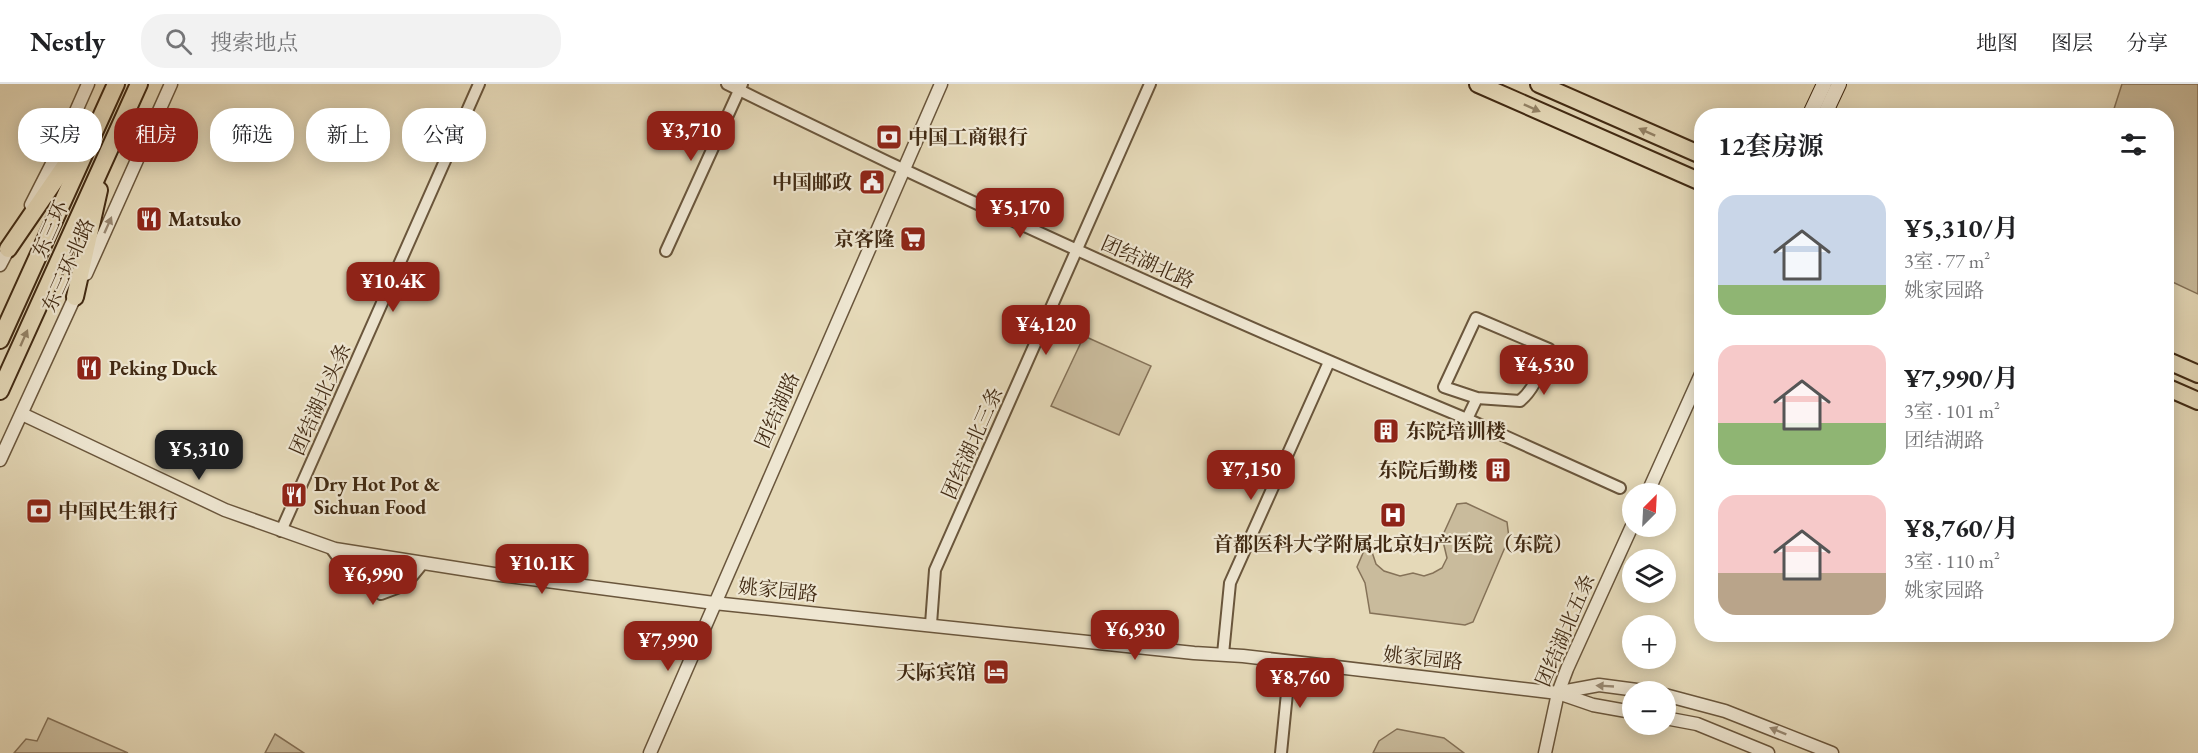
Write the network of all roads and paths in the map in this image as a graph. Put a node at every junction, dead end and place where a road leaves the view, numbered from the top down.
1 (88, 84) edge
2 (116, 84) edge
3 (139, 84) edge
4 (171, 84) edge
5 (478, 84) edge
6 (727, 84) edge
7 (941, 84) edge
8 (1150, 84) edge
9 (1478, 84) edge
10 (1539, 84) edge
11 (1824, 84) edge
12 (1839, 84) edge
13 (740, 87) edge
14 (1813, 108) edge
15 (1828, 108) edge
16 (104, 109) junction
17 (1694, 152) edge
18 (106, 156) junction
19 (903, 170) junction
20 (1694, 179) edge
21 (8, 249) junction
22 (1078, 250) junction
23 (666, 251) dead end
24 (0, 265) edge
25 (75, 297) junction
26 (0, 340) edge
27 (1329, 362) junction
28 (2174, 364) edge
29 (2198, 374) edge
30 (1694, 390) edge
31 (2174, 390) edge
32 (0, 391) edge
33 (1477, 398) junction
34 (2198, 401) edge
35 (22, 414) junction
36 (1467, 419) junction
37 (0, 460) edge
38 (1652, 483) edge
39 (1620, 488) dead end
40 (281, 531) junction
41 (1627, 537) edge
42 (332, 548) junction
43 (423, 563) junction
44 (714, 603) junction
45 (931, 624) junction
46 (1223, 654) junction
47 (1290, 663) junction
48 (1622, 688) edge
49 (1558, 693) junction
50 (1676, 697) edge
51 (1622, 710) edge
52 (1676, 720) edge
53 (650, 753) edge
54 (1281, 753) edge
55 (1545, 753) edge
56 (1768, 753) edge
57 (1832, 753) edge

1 - 21 street
2 - 16 main road, 东三环
3 - 18 main road, 东三环
25 -> 4 street, 东三环北路
5 - 40 street, 团结湖北头条
6 - 13 street, 团结湖北路
7 - 19 street, 团结湖路
8 - 22 street, 团结湖北三条
9 -> 20 main road
17 -> 10 main road
11 - 14 main road
12 - 15 main road
13 - 19 street, 团结湖北路
13 - 23 street
16 - 21 main road
16 - 26 main road, 东三环
18 - 25 main road
32 -> 18 main road, 东三环
19 - 22 street, 团结湖北路
19 - 44 street, 团结湖路
21 - 24 street
22 - 27 street, 团结湖北路
22 - 45 street, 团结湖北三条
25 - 35 street, 东三环北路
27 - 36 street, 团结湖北路
27 - 46 street
28 - 29 main road
30 - 38 street
31 - 34 main road
33 - 33 street
33 - 36 street
35 - 37 street, 东三环北路
35 - 40 street, 姚家园路
36 - 39 street, 团结湖北路
40 - 42 street, 姚家园路
41 - 49 street, 团结湖北五条
42 - 43 street, 姚家园路
42 - 43 street
43 - 44 street, 姚家园路
44 - 45 street, 姚家园路
44 - 53 street, 团结湖路
45 - 46 street, 姚家园路
46 - 47 street, 姚家园路
47 - 49 street, 姚家园路
47 - 54 street
48 -> 49 street, 姚家园路
49 - 51 street, 姚家园路
49 - 55 street, 团结湖北五条
57 -> 50 street
52 - 56 street

